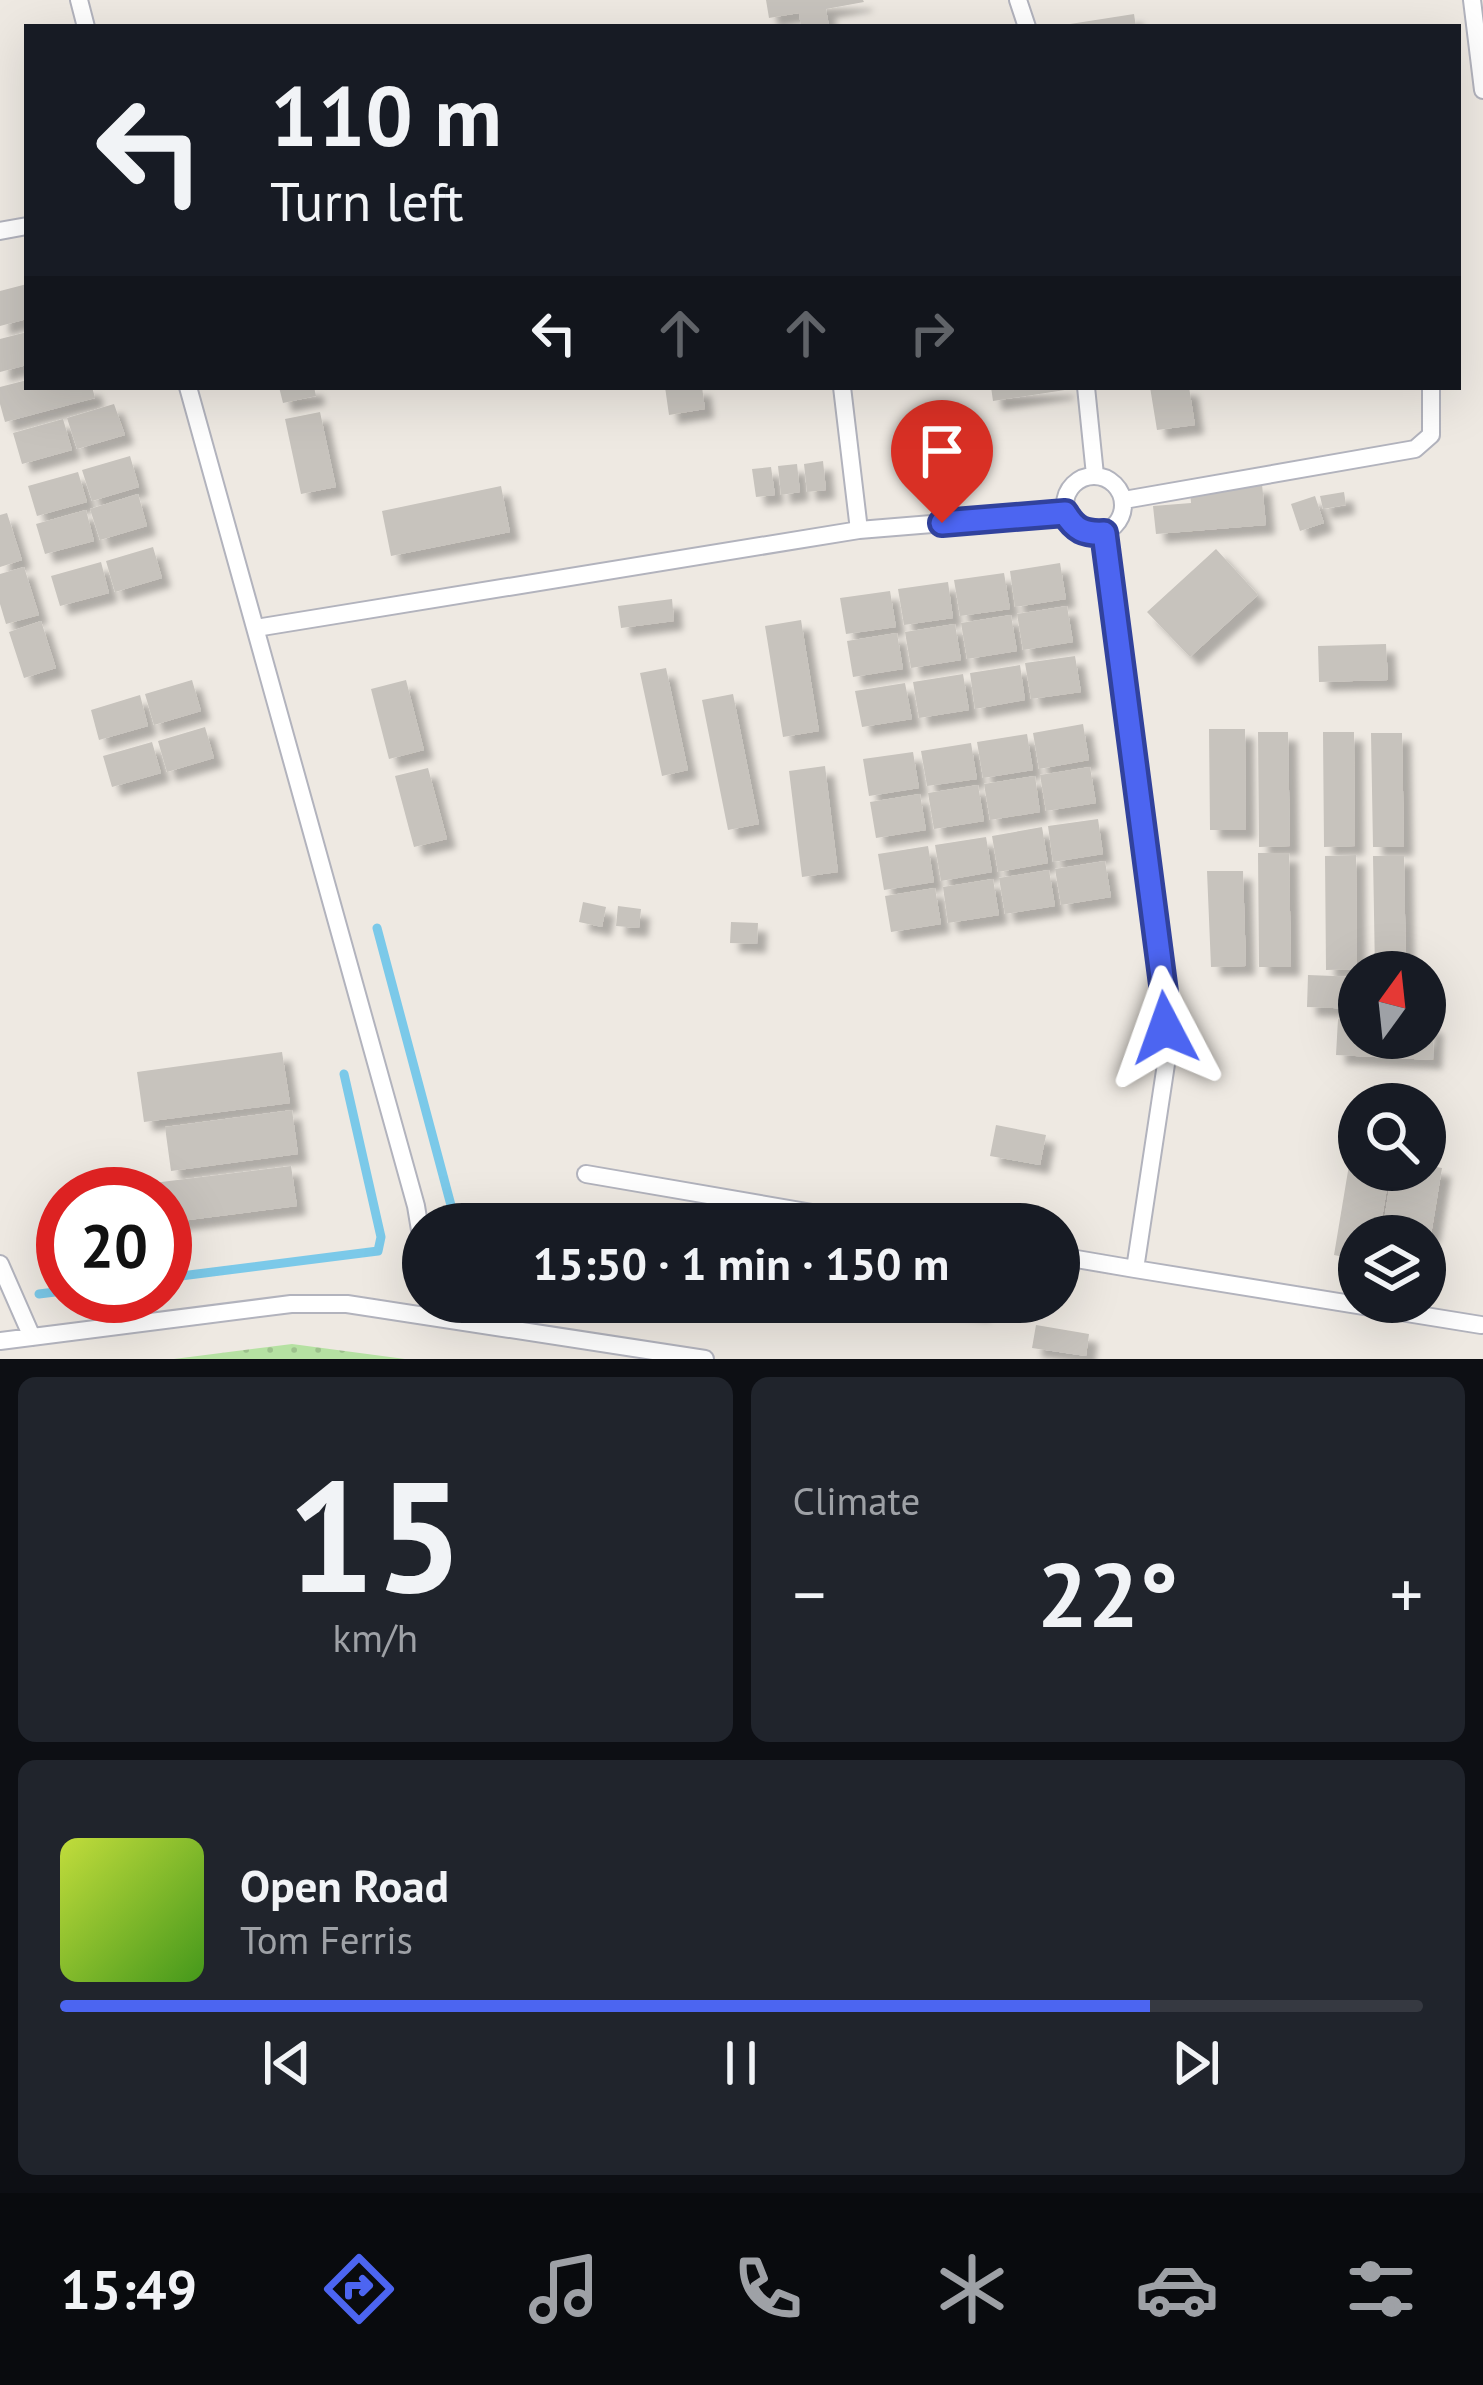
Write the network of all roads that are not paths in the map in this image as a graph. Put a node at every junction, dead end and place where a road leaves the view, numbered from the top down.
1 (1472, 0) edge
2 (1483, 90) edge
3 (189, 390) edge
4 (842, 390) edge
5 (1086, 390) edge
6 (1432, 390) edge
7 (1096, 475) junction
8 (1124, 500) junction
9 (1065, 513) junction
10 (859, 530) junction
11 (1104, 533) junction
12 (256, 628) junction
13 (586, 1174) dead end
14 (415, 1203) edge
15 (754, 1203) edge
16 (1080, 1260) edge
17 (0, 1264) edge
18 (1135, 1269) junction
19 (402, 1308) edge
20 (505, 1323) edge
21 (1482, 1326) edge
22 (32, 1337) junction
23 (0, 1342) edge
24 (705, 1359) edge

1 - 2 lane
3 - 12 lane
4 - 10 lane
5 - 7 lane
6 - 8 lane
7 - 8 lane
7 - 9 lane
8 - 11 lane
9 - 10 lane
9 - 11 lane
10 - 12 lane
11 - 18 lane
12 - 14 lane
13 - 15 lane
16 - 18 lane
17 - 22 lane
18 - 21 lane
19 - 22 lane
20 - 24 lane
22 - 23 lane

